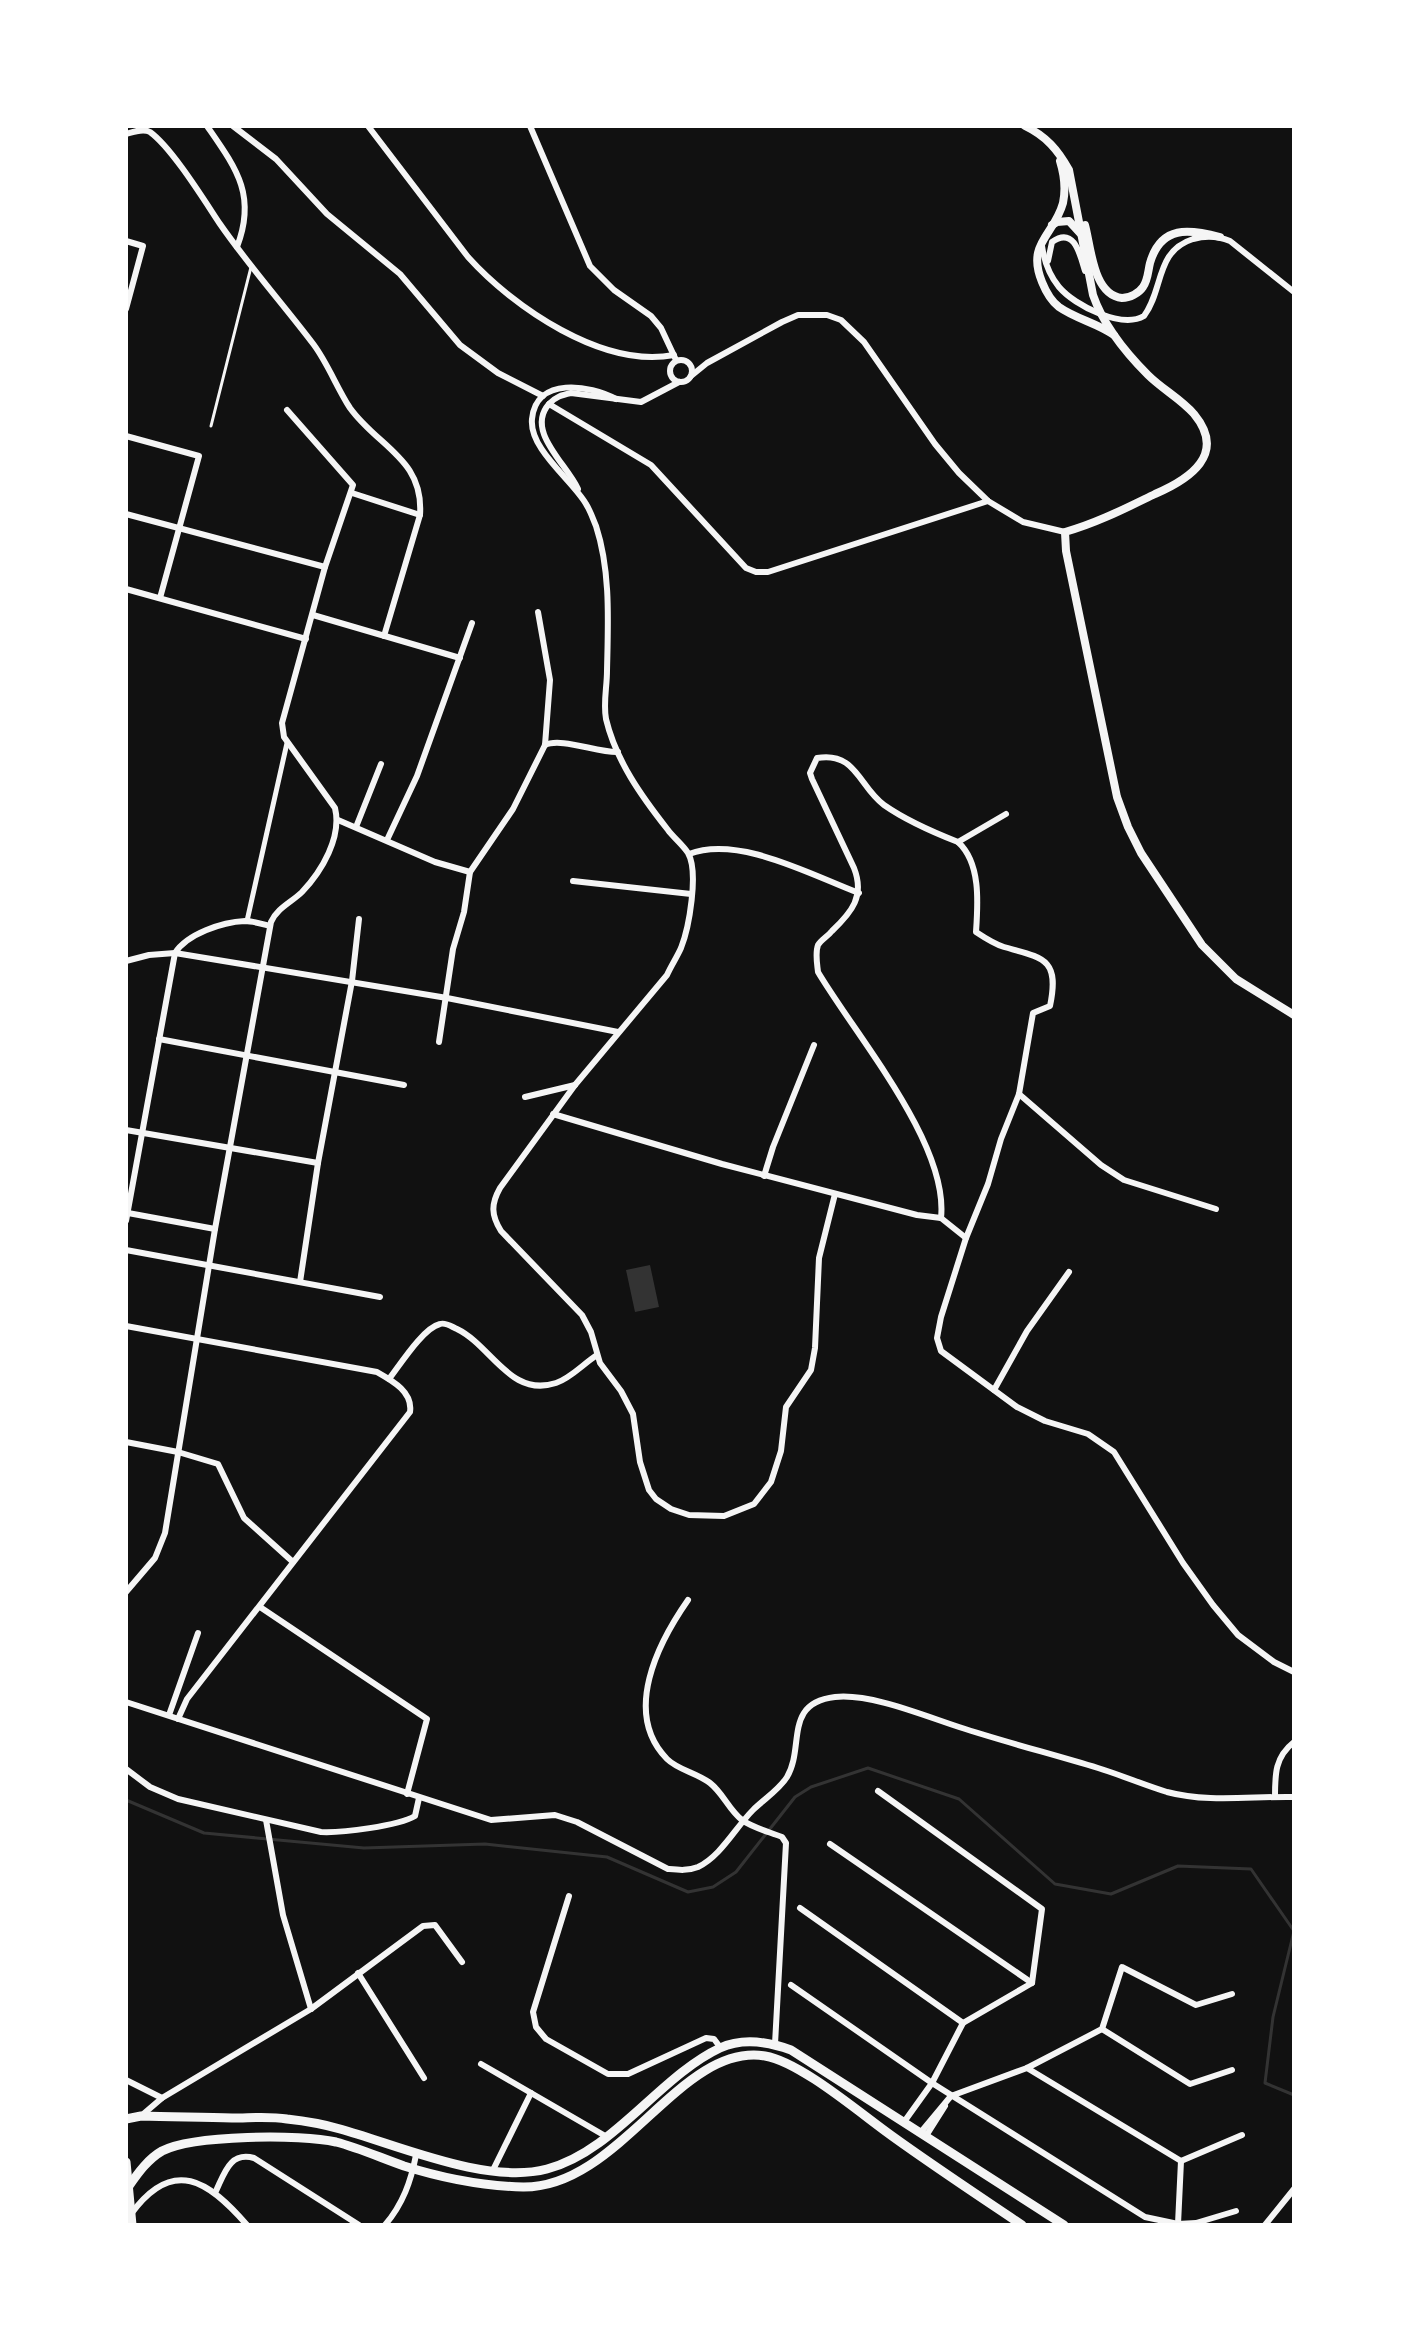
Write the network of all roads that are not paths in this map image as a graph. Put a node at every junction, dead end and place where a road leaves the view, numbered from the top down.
1 (207, 126) edge
2 (233, 126) edge
3 (368, 126) edge
4 (530, 126) edge
5 (1025, 126) edge
6 (126, 134) edge
7 (1053, 145) junction
8 (1075, 188) junction
9 (1051, 225) junction
10 (1082, 236) junction
11 (1220, 237) junction
12 (126, 241) edge
13 (1041, 241) junction
14 (237, 247) junction
15 (252, 265) junction
16 (1048, 266) junction
17 (1092, 290) junction
18 (1294, 292) edge
19 (126, 309) edge
20 (1117, 337) junction
21 (675, 358) junction
22 (689, 362) junction
23 (707, 363) junction
24 (691, 376) junction
25 (671, 377) junction
26 (679, 382) junction
27 (661, 394) junction
28 (543, 396) junction
29 (616, 399) junction
30 (549, 404) junction
31 (287, 410) dead end
32 (211, 426) dead end
33 (126, 436) edge
34 (352, 493) junction
35 (581, 496) junction
36 (988, 501) junction
37 (126, 514) edge
38 (420, 515) junction
39 (179, 528) junction
40 (1065, 532) junction
41 (325, 567) junction
42 (126, 589) edge
43 (160, 598) junction
44 (538, 612) dead end
45 (313, 615) junction
46 (472, 623) dead end
47 (384, 636) junction
48 (306, 639) junction
49 (460, 658) junction
50 (287, 743) junction
51 (545, 745) junction
52 (618, 752) junction
53 (381, 764) dead end
54 (1006, 814) dead end
55 (338, 820) junction
56 (356, 827) junction
57 (387, 840) junction
58 (958, 842) junction
59 (689, 854) junction
60 (470, 872) junction
61 (573, 881) dead end
62 (859, 893) junction
63 (691, 894) junction
64 (359, 919) dead end
65 (247, 921) junction
66 (270, 926) junction
67 (175, 953) junction
68 (126, 961) edge
69 (263, 966) junction
70 (352, 981) junction
71 (447, 998) junction
72 (1294, 1015) edge
73 (618, 1032) junction
74 (159, 1039) junction
75 (439, 1042) dead end
76 (814, 1045) dead end
77 (248, 1056) junction
78 (335, 1073) junction
79 (404, 1085) dead end
80 (575, 1085) junction
81 (1019, 1094) junction
82 (525, 1097) dead end
83 (553, 1114) junction
84 (126, 1130) edge
85 (142, 1132) junction
86 (230, 1147) junction
87 (318, 1163) junction
88 (764, 1176) junction
89 (835, 1194) junction
90 (1216, 1209) dead end
91 (128, 1213) edge
92 (941, 1218) junction
93 (126, 1221) edge
94 (215, 1229) junction
95 (966, 1238) junction
96 (126, 1250) edge
97 (209, 1265) junction
98 (1069, 1272) dead end
99 (300, 1282) junction
100 (380, 1297) dead end
101 (126, 1326) edge
102 (197, 1339) junction
103 (597, 1355) junction
104 (389, 1379) junction
105 (994, 1390) junction
106 (126, 1442) edge
107 (178, 1452) junction
108 (293, 1562) junction
109 (126, 1592) edge
110 (688, 1600) dead end
111 (260, 1607) junction
112 (198, 1633) dead end
113 (1294, 1672) edge
114 (176, 1696) junction
115 (187, 1699) junction
116 (126, 1702) edge
117 (169, 1715) junction
118 (178, 1719) junction
119 (1294, 1742) edge
120 (127, 1769) edge
121 (878, 1791) dead end
122 (407, 1794) junction
123 (1275, 1797) junction
124 (1294, 1797) edge
125 (419, 1798) junction
126 (266, 1820) junction
127 (746, 1822) junction
128 (830, 1844) dead end
129 (569, 1896) dead end
130 (800, 1908) dead end
131 (462, 1962) dead end
132 (358, 1973) junction
133 (1032, 1983) junction
134 (791, 1985) dead end
135 (1232, 1994) dead end
136 (311, 2009) junction
137 (963, 2023) junction
138 (1102, 2029) junction
139 (775, 2044) junction
140 (720, 2047) junction
141 (481, 2064) dead end
142 (1027, 2068) junction
143 (1232, 2070) dead end
144 (424, 2078) dead end
145 (126, 2080) edge
146 (932, 2083) junction
147 (531, 2093) junction
148 (951, 2096) junction
149 (162, 2098) junction
150 (141, 2116) junction
151 (126, 2119) edge
152 (904, 2122) junction
153 (923, 2134) junction
154 (1242, 2135) dead end
155 (607, 2137) junction
156 (416, 2155) junction
157 (1181, 2161) junction
158 (126, 2162) edge
159 (414, 2168) junction
160 (493, 2170) junction
161 (129, 2186) junction
162 (1294, 2189) edge
163 (215, 2193) junction
164 (1236, 2211) dead end
165 (132, 2220) edge
166 (1178, 2224) edge
167 (247, 2225) edge
168 (359, 2225) edge
169 (385, 2225) edge
170 (1022, 2225) edge
171 (1064, 2225) edge
172 (1265, 2225) edge

1 - 14 street
2 - 28 street
3 - 21 street
4 - 21 street
5 - 7 street
6 - 14 street
7 - 8 street
7 - 9 street
8 - 10 street
8 - 11 street
9 - 10 street
9 - 13 street
10 - 17 street
11 - 16 street
11 - 18 street
12 - 19 street
13 - 16 street
13 - 20 street
14 - 15 street
15 - 32 lane
15 - 38 street
16 - 17 street
17 - 20 street
20 - 40 street
21 - 22 street
21 - 25 street
22 - 23 street
22 - 24 street
23 - 24 street
23 - 36 street
24 - 26 street
25 - 26 street
25 - 27 street
26 - 27 street
27 - 29 street
28 - 29 street
28 - 35 street
29 - 30 street
30 - 35 street
30 - 36 street
31 - 34 street
33 - 39 street
34 - 38 street
34 - 41 street
35 - 52 street
36 - 40 street
37 - 39 street
38 - 47 street
39 - 41 street
39 - 43 street
40 - 72 street
41 - 45 street
42 - 43 street
43 - 48 street
44 - 51 street
45 - 47 street
45 - 48 street
46 - 49 street
47 - 49 street
48 - 50 street
49 - 57 street
50 - 55 street
50 - 65 street
51 - 52 street
51 - 60 street
52 - 59 street
53 - 56 street
54 - 58 street
55 - 56 street
55 - 66 street
56 - 57 street
57 - 60 street
58 - 62 street
58 - 81 street
59 - 62 street
59 - 63 street
60 - 71 street
61 - 63 street
62 - 92 street
63 - 73 street
64 - 70 street
65 - 66 street
65 - 67 street
66 - 69 street
67 - 68 street
67 - 69 street
67 - 74 street
69 - 70 street
69 - 77 street
70 - 71 street
70 - 78 street
71 - 73 street
71 - 75 street
73 - 80 street
74 - 77 street
74 - 85 street
76 - 88 street
77 - 78 street
77 - 86 street
78 - 79 street
78 - 87 street
80 - 82 street
80 - 83 street
81 - 90 street
81 - 95 street
83 - 88 street
83 - 103 street
84 - 85 street
85 - 86 street
85 - 91 street
86 - 87 street
86 - 94 street
87 - 99 street
88 - 89 street
89 - 92 street
89 - 103 street
91 - 93 street
91 - 94 street
92 - 95 street
94 - 97 street
95 - 105 street
96 - 97 street
97 - 99 street
97 - 102 street
98 - 105 street
99 - 100 street
101 - 102 street
102 - 104 street
102 - 107 street
103 - 104 street
104 - 108 street
105 - 113 street
106 - 107 street
107 - 108 street
107 - 109 street
108 - 111 street
110 - 127 street
111 - 115 street
111 - 122 street
112 - 114 street
114 - 115 street
114 - 117 street
115 - 118 street
116 - 117 street
117 - 118 street
118 - 122 street
119 - 123 street
120 - 126 street
121 - 133 street
122 - 125 street
123 - 124 street
123 - 127 street
125 - 126 street
125 - 127 street
126 - 136 street
127 - 139 street
128 - 133 street
129 - 140 street
130 - 137 street
131 - 132 street
132 - 136 street
132 - 144 street
133 - 137 street
134 - 146 street
135 - 138 street
136 - 149 street
137 - 146 street
138 - 142 street
138 - 143 street
139 - 140 main road
139 - 152 main road
140 - 155 main road
141 - 147 street
142 - 148 street
142 - 157 street
145 - 149 street
146 - 148 street
146 - 152 street
147 - 155 street
147 - 160 street
148 - 153 street
148 - 166 street
149 - 150 street
150 - 151 main road
150 - 156 main road
152 - 153 main road
153 - 171 main road
154 - 157 street
155 - 160 main road
156 - 159 street
156 - 160 main road
157 - 166 street
158 - 161 main road
159 - 161 main road
159 - 169 street
159 - 170 main road
161 - 165 main road
162 - 172 street
163 - 165 street
163 - 167 street
163 - 168 street
164 - 166 street

